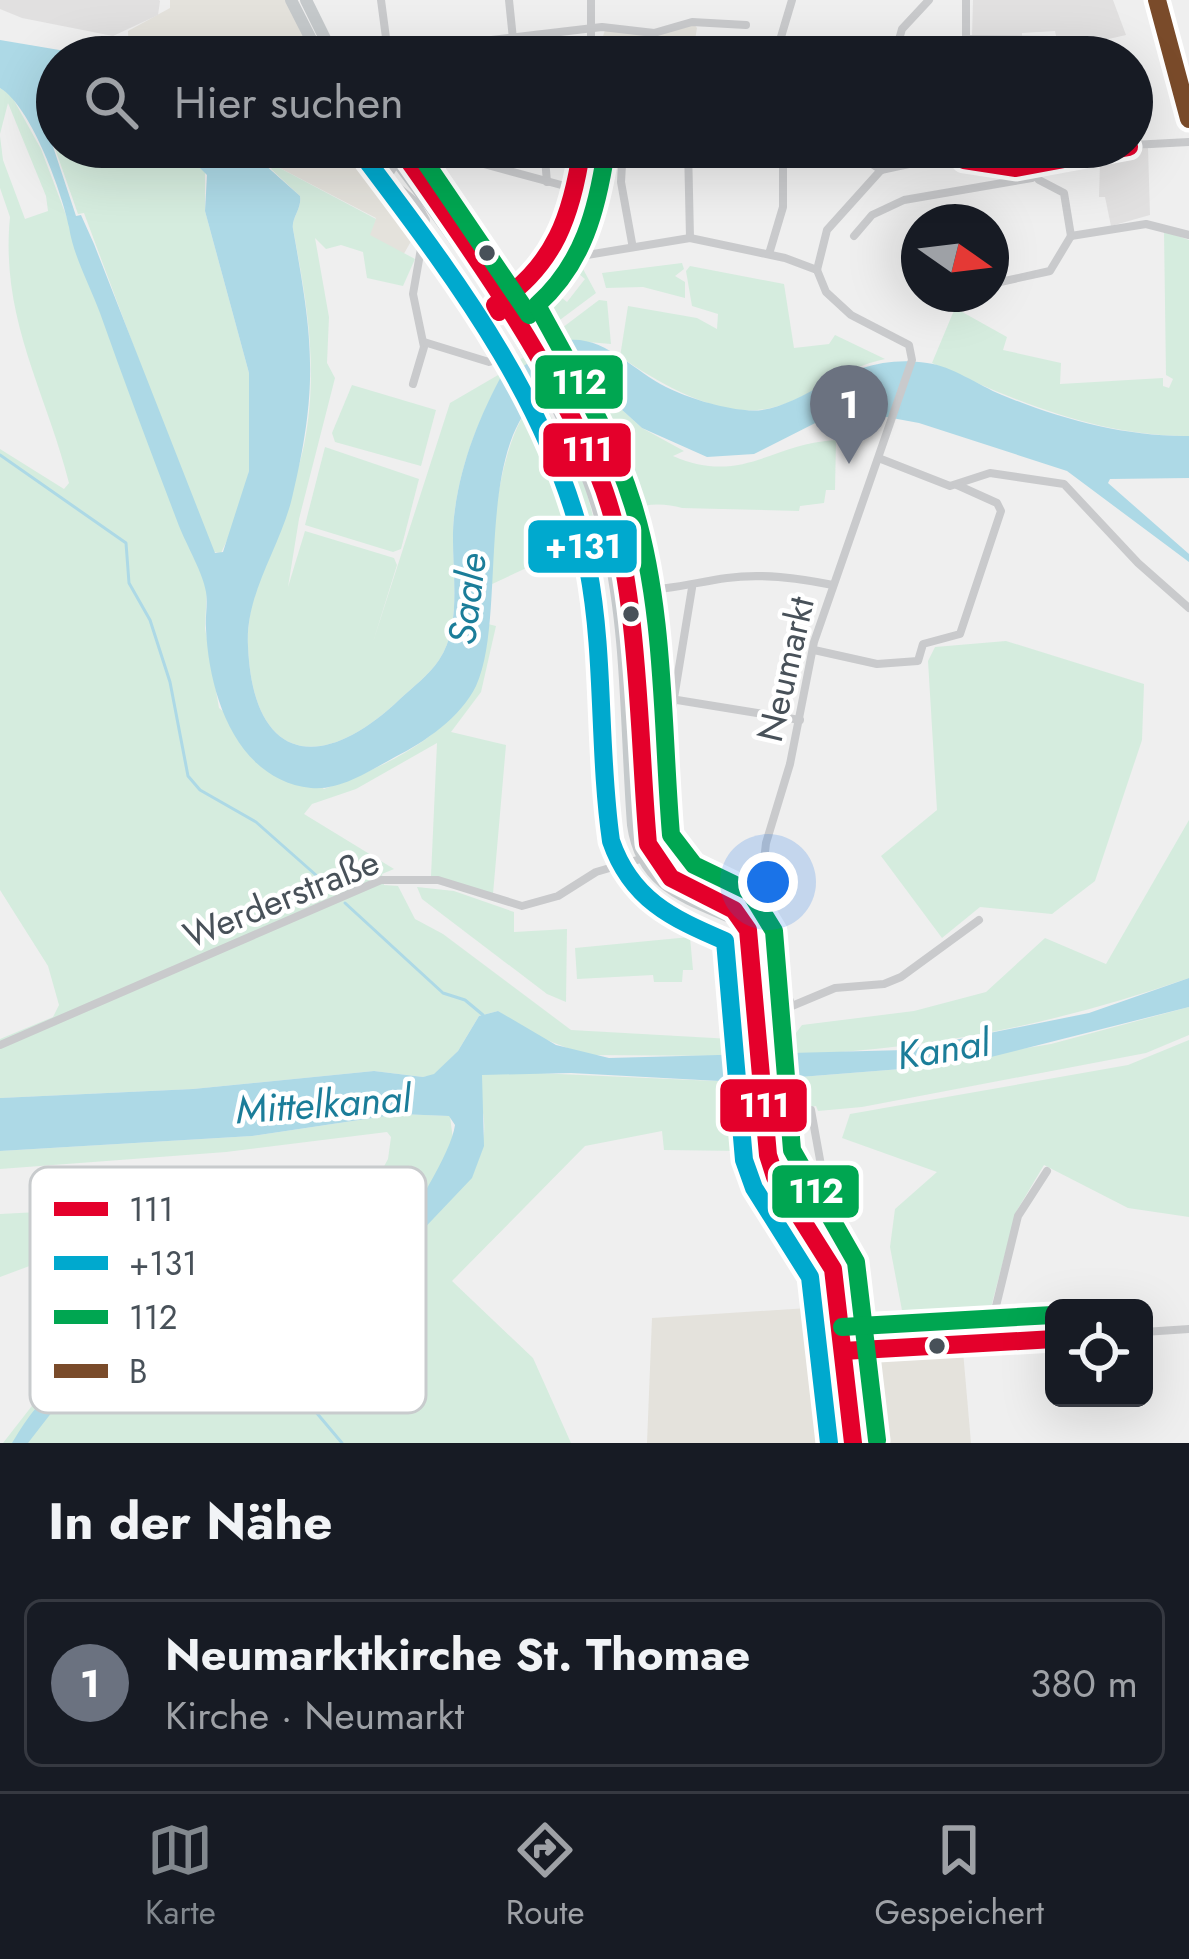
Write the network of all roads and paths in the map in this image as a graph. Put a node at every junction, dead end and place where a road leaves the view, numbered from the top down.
1 (291, 0) edge
2 (306, 0) edge
3 (381, 0) edge
4 (509, 0) edge
5 (591, 0) edge
6 (792, 0) edge
7 (929, 0) edge
8 (966, 0) edge
9 (1158, 3) edge
10 (746, 25) dead end
11 (593, 30) junction
12 (309, 36) edge
13 (324, 36) edge
14 (386, 36) edge
15 (513, 36) edge
16 (540, 36) edge
17 (593, 36) edge
18 (781, 36) edge
19 (900, 36) edge
20 (966, 36) edge
21 (1189, 118) edge
22 (1189, 142) edge
23 (1153, 144) edge
24 (390, 168) edge
25 (408, 168) edge
26 (498, 168) edge
27 (546, 168) edge
28 (579, 168) edge
29 (622, 168) edge
30 (688, 168) edge
31 (783, 168) edge
32 (877, 168) edge
33 (1033, 168) edge
34 (1036, 179) junction
35 (547, 182) junction
36 (576, 189) junction
37 (1189, 235) edge
38 (854, 236) dead end
39 (1071, 236) junction
40 (690, 238) junction
41 (634, 243) junction
42 (769, 254) junction
43 (575, 257) dead end
44 (817, 270) junction
45 (1009, 280) edge
46 (501, 302) junction
47 (424, 342) junction
48 (513, 355) dead end
49 (412, 384) dead end
50 (559, 406) junction
51 (881, 459) junction
52 (957, 484) junction
53 (832, 584) junction
54 (692, 588) junction
55 (641, 590) dead end
56 (1189, 608) edge
57 (814, 650) junction
58 (671, 698) junction
59 (800, 720) junction
60 (640, 780) junction
61 (648, 856) junction
62 (754, 912) junction
63 (979, 920) dead end
64 (742, 922) junction
65 (0, 1045) edge
66 (811, 1109) dead end
67 (1047, 1171) dead end
68 (822, 1244) junction
69 (1189, 1329) edge
70 (1153, 1331) edge
71 (1045, 1340) edge
72 (987, 1343) junction
73 (843, 1351) junction
74 (853, 1443) edge

1 - 12 main road
2 - 13 main road
3 - 14 street
4 - 15 street
5 - 11 street
6 - 18 street
7 - 19 street
8 - 20 street
9 - 21 street
10 - 11 street
11 - 16 street
11 - 17 street
22 - 23 street
24 - 47 street
25 - 46 main road
26 - 35 street
27 - 35 street
28 - 36 street
29 - 41 street
30 - 40 street
31 - 42 street
32 - 44 street
33 - 34 street
34 - 38 street
34 - 39 street
35 - 36 street
36 - 46 street
37 - 39 street
39 - 45 street
40 - 41 street
40 - 42 street
41 - 43 street
42 - 44 street
44 - 51 street, Neumarkt
46 - 50 main road
47 - 48 street
47 - 49 street
50 - 60 main road
50 - 61 main road
51 - 52 street
51 - 53 street, Neumarkt
52 - 56 street
52 - 57 street
53 - 54 street
53 - 57 street, Neumarkt
54 - 55 street
54 - 58 street
57 - 59 street, Neumarkt
58 - 59 street
58 - 60 street
59 - 62 street, Neumarkt
60 - 61 main road
61 - 64 main road
61 - 65 street, Werderstraße
62 - 63 street
62 - 64 street
64 - 68 main road
66 - 68 street
67 - 72 street
68 - 73 main road
69 - 70 street
71 - 72 street
72 - 73 street
73 - 74 main road

